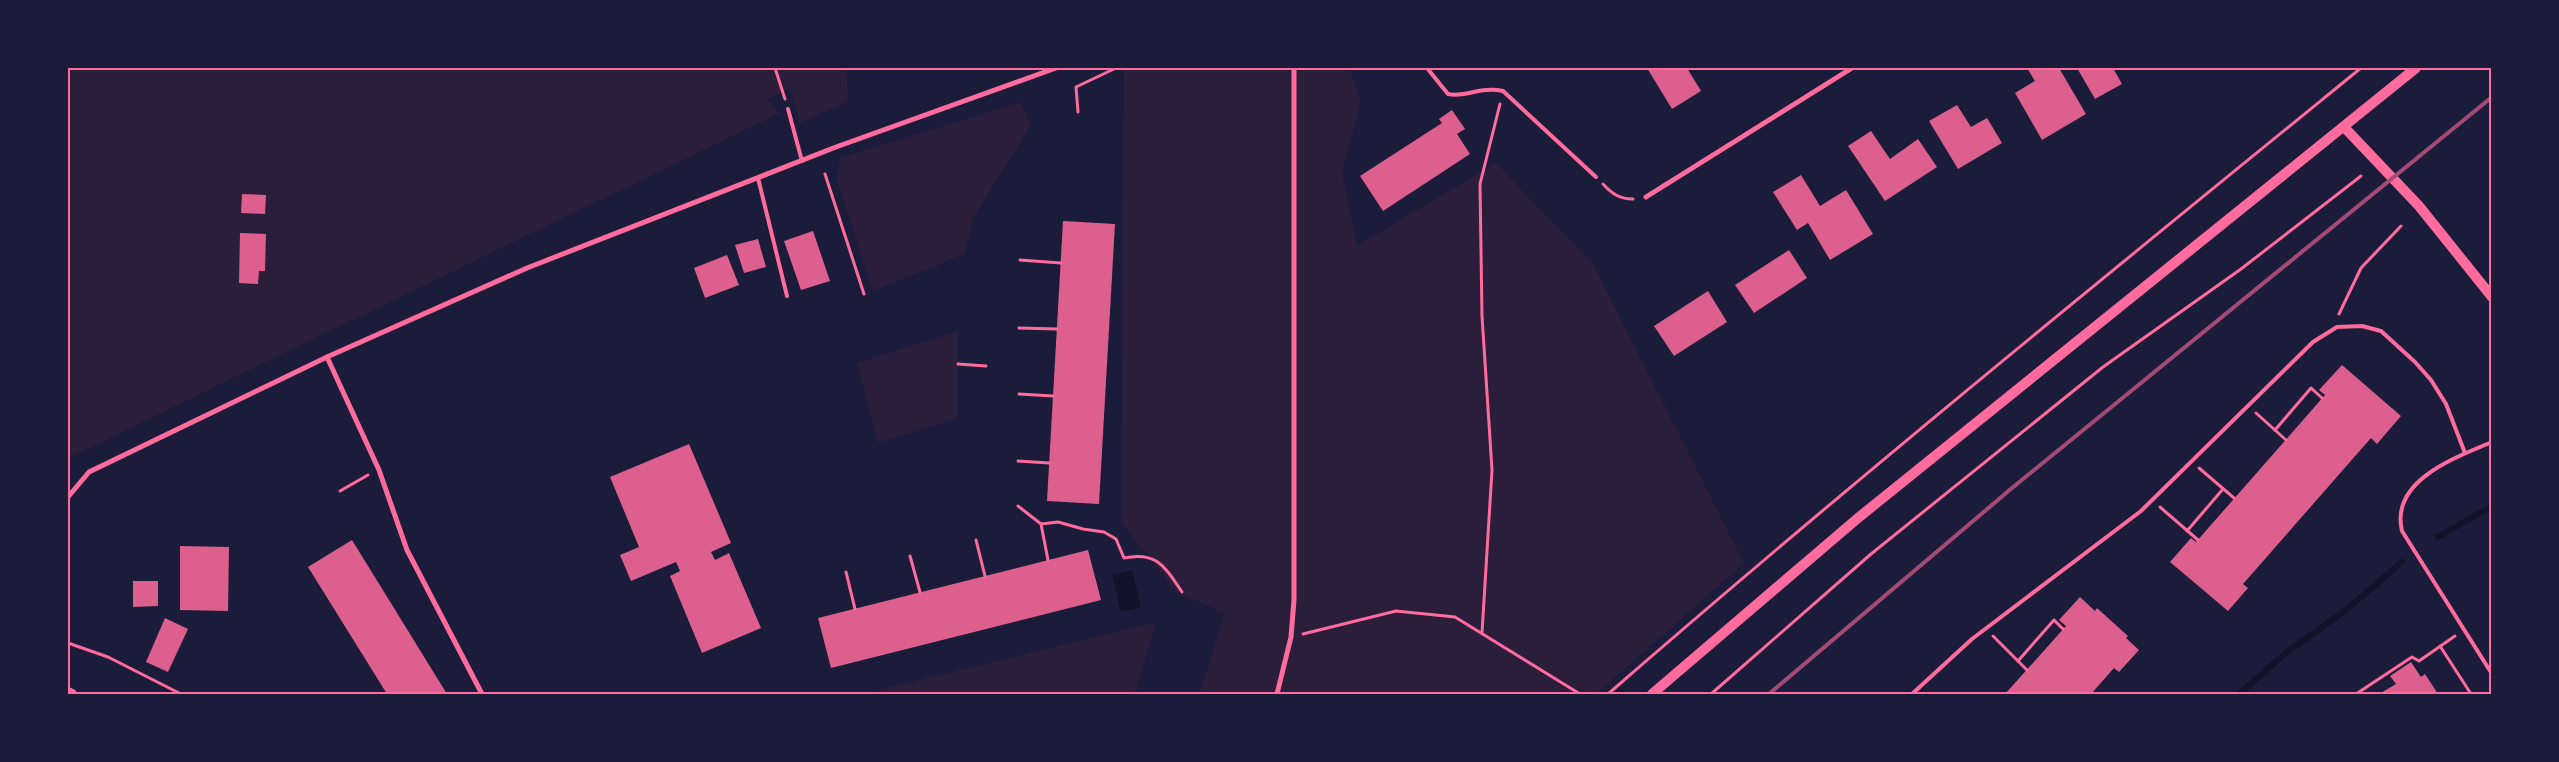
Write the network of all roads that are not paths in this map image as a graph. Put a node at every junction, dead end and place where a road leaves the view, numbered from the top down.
1 (1056, 68) edge
2 (1294, 68) edge
3 (1427, 68) edge
4 (1852, 68) edge
5 (2416, 68) edge
6 (788, 109) road end
7 (2344, 127) junction
8 (802, 161) junction
9 (1596, 177) road end
10 (758, 178) junction
11 (1646, 197) road end
12 (787, 296) dead end
13 (2492, 297) edge
14 (327, 357) junction
15 (2492, 442) edge
16 (2464, 453) junction
17 (68, 497) edge
18 (2492, 674) edge
19 (68, 692) edge
20 (72, 694) edge
21 (482, 694) edge
22 (1278, 694) edge
23 (1652, 694) edge
24 (1912, 694) edge

1 - 8 street
2 - 22 street
3 - 9 lane
4 - 11 street
5 - 7 main road
6 - 8 lane
7 - 13 main road
7 - 23 main road
8 - 10 street
10 - 12 lane
10 - 14 street
14 - 17 street
14 - 21 street
15 - 16 lane
16 - 18 lane
16 - 24 lane
19 - 20 main road

